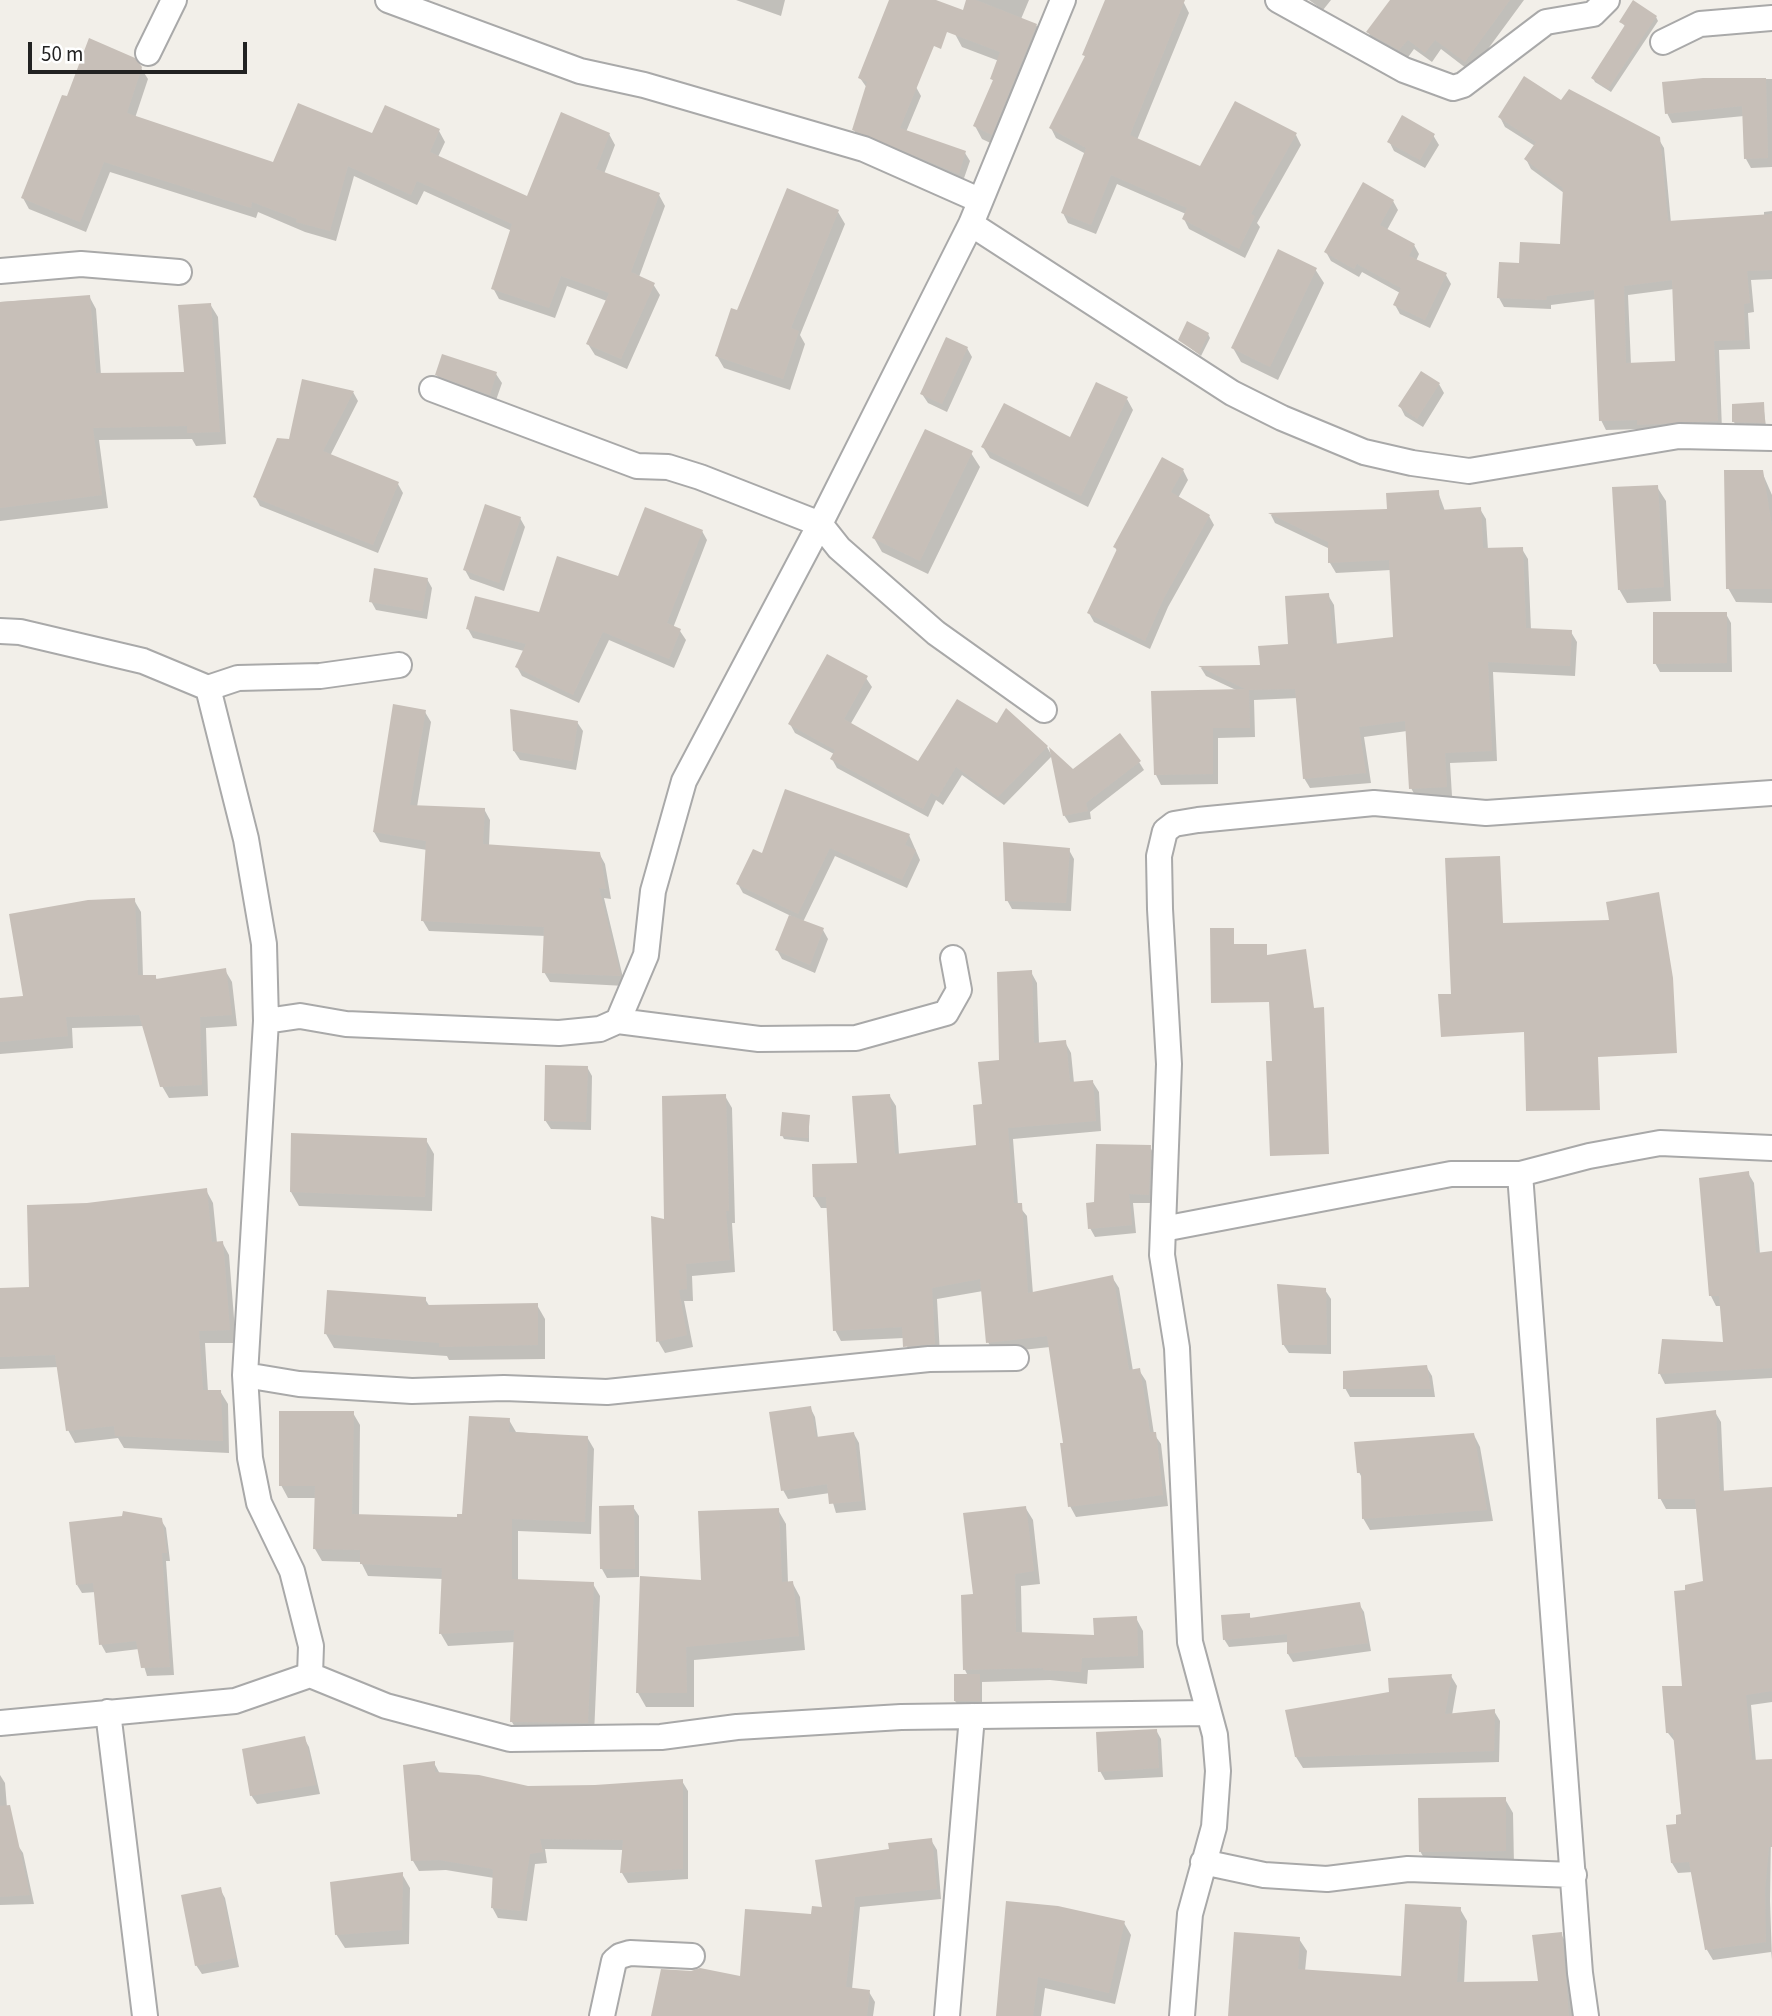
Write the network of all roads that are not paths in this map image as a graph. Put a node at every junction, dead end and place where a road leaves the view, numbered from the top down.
1 (174, 0) edge
2 (388, 0) edge
3 (1063, 0) edge
4 (1278, 0) edge
5 (1607, 0) edge
6 (1772, 18) edge
7 (1663, 42) dead end
8 (148, 53) dead end
9 (979, 200) junction
10 (971, 224) junction
11 (0, 271) edge
12 (179, 272) dead end
13 (432, 389) dead end
14 (1772, 438) edge
15 (820, 524) junction
16 (0, 631) edge
17 (399, 665) dead end
18 (208, 688) junction
19 (1044, 710) dead end
20 (1772, 793) edge
21 (953, 958) dead end
22 (266, 1021) junction
23 (618, 1021) junction
24 (1772, 1148) edge
25 (1520, 1174) junction
26 (1163, 1229) junction
27 (1016, 1358) dead end
28 (245, 1375) junction
29 (310, 1675) junction
30 (107, 1712) junction
31 (1208, 1713) junction
32 (972, 1716) junction
33 (0, 1723) edge
34 (1203, 1862) junction
35 (1574, 1875) junction
36 (692, 1956) dead end
37 (145, 2016) edge
38 (602, 2016) edge
39 (947, 2016) edge
40 (1182, 2016) edge
41 (1586, 2016) edge

1 - 8 street
2 - 9 street
3 - 9 street
4 - 5 street
6 - 7 street
9 - 10 street
10 - 14 street
10 - 15 street
11 - 12 street
13 - 15 street
15 - 19 street
15 - 23 street
16 - 18 street
17 - 18 street
18 - 22 street
20 - 26 street
21 - 23 street
22 - 23 street
22 - 28 street
24 - 25 street
25 - 26 street
25 - 35 street
26 - 31 street
27 - 28 street
28 - 29 street
29 - 30 street
29 - 32 street
30 - 33 street
30 - 37 street
31 - 32 street
31 - 34 street
32 - 39 street
34 - 35 street
34 - 40 street
35 - 41 street
36 - 38 street

